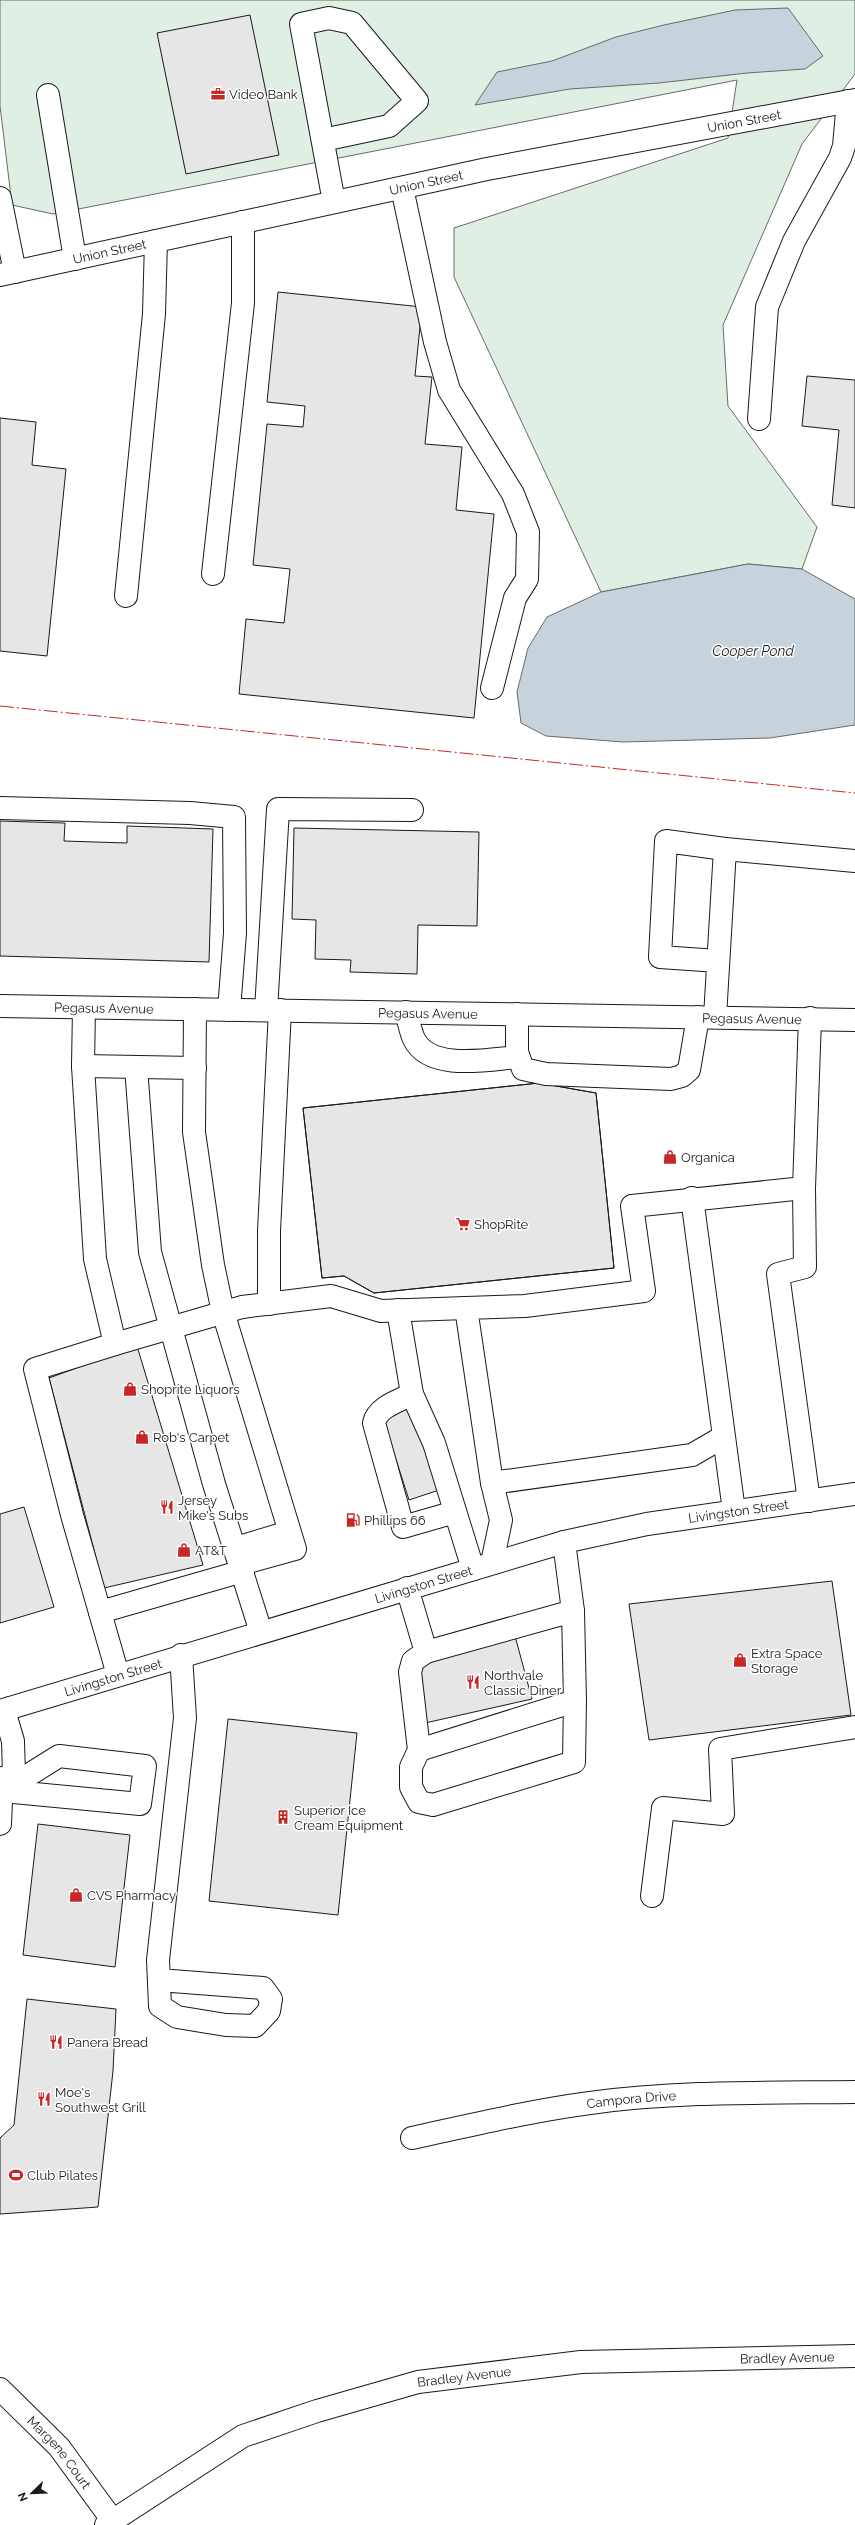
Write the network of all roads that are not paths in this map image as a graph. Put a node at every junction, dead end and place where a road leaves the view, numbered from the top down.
1 (48, 95) dead end
2 (851, 101) edge
3 (323, 140) junction
4 (402, 188) junction
5 (0, 198) edge
6 (334, 202) junction
7 (243, 222) junction
8 (156, 241) junction
9 (75, 259) junction
10 (7, 274) edge
11 (759, 419) dead end
12 (213, 574) dead end
13 (126, 596) dead end
14 (492, 688) dead end
15 (0, 808) edge
16 (412, 810) dead end
17 (725, 849) junction
18 (855, 861) edge
19 (718, 961) junction
20 (0, 1006) edge
21 (84, 1008) junction
22 (195, 1009) junction
23 (229, 1010) junction
24 (273, 1010) junction
25 (406, 1012) junction
26 (517, 1014) junction
27 (707, 1017) junction
28 (810, 1018) junction
29 (855, 1020) edge
30 (518, 1057) junction
31 (83, 1066) junction
32 (136, 1067) junction
33 (195, 1068) junction
34 (804, 1188) junction
35 (692, 1198) junction
36 (269, 1304) junction
37 (466, 1308) junction
38 (398, 1310) junction
39 (223, 1312) junction
40 (171, 1328) junction
41 (115, 1344) junction
42 (412, 1394) junction
43 (723, 1437) junction
44 (492, 1483) junction
45 (855, 1494) edge
46 (809, 1501) junction
47 (734, 1511) junction
48 (455, 1512) junction
49 (564, 1542) junction
50 (240, 1561) junction
51 (482, 1566) junction
52 (407, 1588) junction
53 (573, 1611) junction
54 (100, 1612) junction
55 (261, 1632) junction
56 (426, 1652) junction
57 (181, 1656) junction
58 (118, 1674) junction
59 (576, 1702) junction
60 (5, 1709) edge
61 (855, 1727) edge
62 (419, 1750) junction
63 (0, 1764) edge
64 (3, 1791) junction
65 (0, 1824) edge
66 (652, 1896) dead end
67 (159, 1980) junction
68 (855, 2092) edge
69 (412, 2138) dead end
70 (855, 2356) edge
71 (0, 2389) edge
72 (110, 2523) edge

1 - 9 street
2 - 4 street, Union Street
2 - 11 street
3 - 3 street
3 - 6 street
4 - 6 street, Union Street
4 - 14 street
5 - 10 street
6 - 7 street, Union Street
7 - 8 street, Union Street
7 - 12 street
8 - 9 street, Union Street
8 - 13 street
9 - 10 street, Union Street
15 - 23 street
16 - 24 street
17 - 18 street
17 - 19 street
17 - 19 street
19 - 27 street
20 - 21 street, Pegasus Avenue
21 - 22 street, Pegasus Avenue
21 - 31 street
22 - 23 street, Pegasus Avenue
22 - 33 street
23 - 24 street, Pegasus Avenue
24 - 25 street, Pegasus Avenue
24 - 36 street
25 - 26 street, Pegasus Avenue
25 - 30 street
26 - 27 street, Pegasus Avenue
26 - 30 street
27 - 28 street, Pegasus Avenue
27 - 30 street
28 - 29 street, Pegasus Avenue
28 - 34 street
31 - 32 street
31 - 41 street
32 - 33 street
32 - 40 street
33 - 39 street
34 - 35 street
34 - 46 street
35 - 37 street
35 - 43 street
36 - 38 street
36 - 39 street
37 - 38 street
37 - 44 street
38 - 42 street
39 - 40 street
39 - 50 street
40 - 41 street
40 - 50 street
41 - 54 street
42 - 48 street
42 - 48 street
43 - 44 street
43 - 47 street
44 - 51 street
45 - 46 street, Livingston Street
46 - 47 street, Livingston Street
47 - 49 street, Livingston Street
48 - 51 street
49 - 51 street, Livingston Street
49 - 53 street
50 - 54 street
50 - 55 street
51 - 52 street, Livingston Street
52 - 55 street, Livingston Street
52 - 56 street
53 - 56 street
53 - 59 street
54 - 58 street
55 - 57 street, Livingston Street
56 - 62 street
57 - 58 street, Livingston Street
57 - 67 street
58 - 60 street, Livingston Street
59 - 62 street
59 - 62 street
60 - 64 street
61 - 66 street
63 - 64 street
64 - 64 street
64 - 65 street
67 - 67 street
68 - 69 street, Campora Drive
70 - 72 street, Bradley Avenue
71 - 72 street, Margene Court

